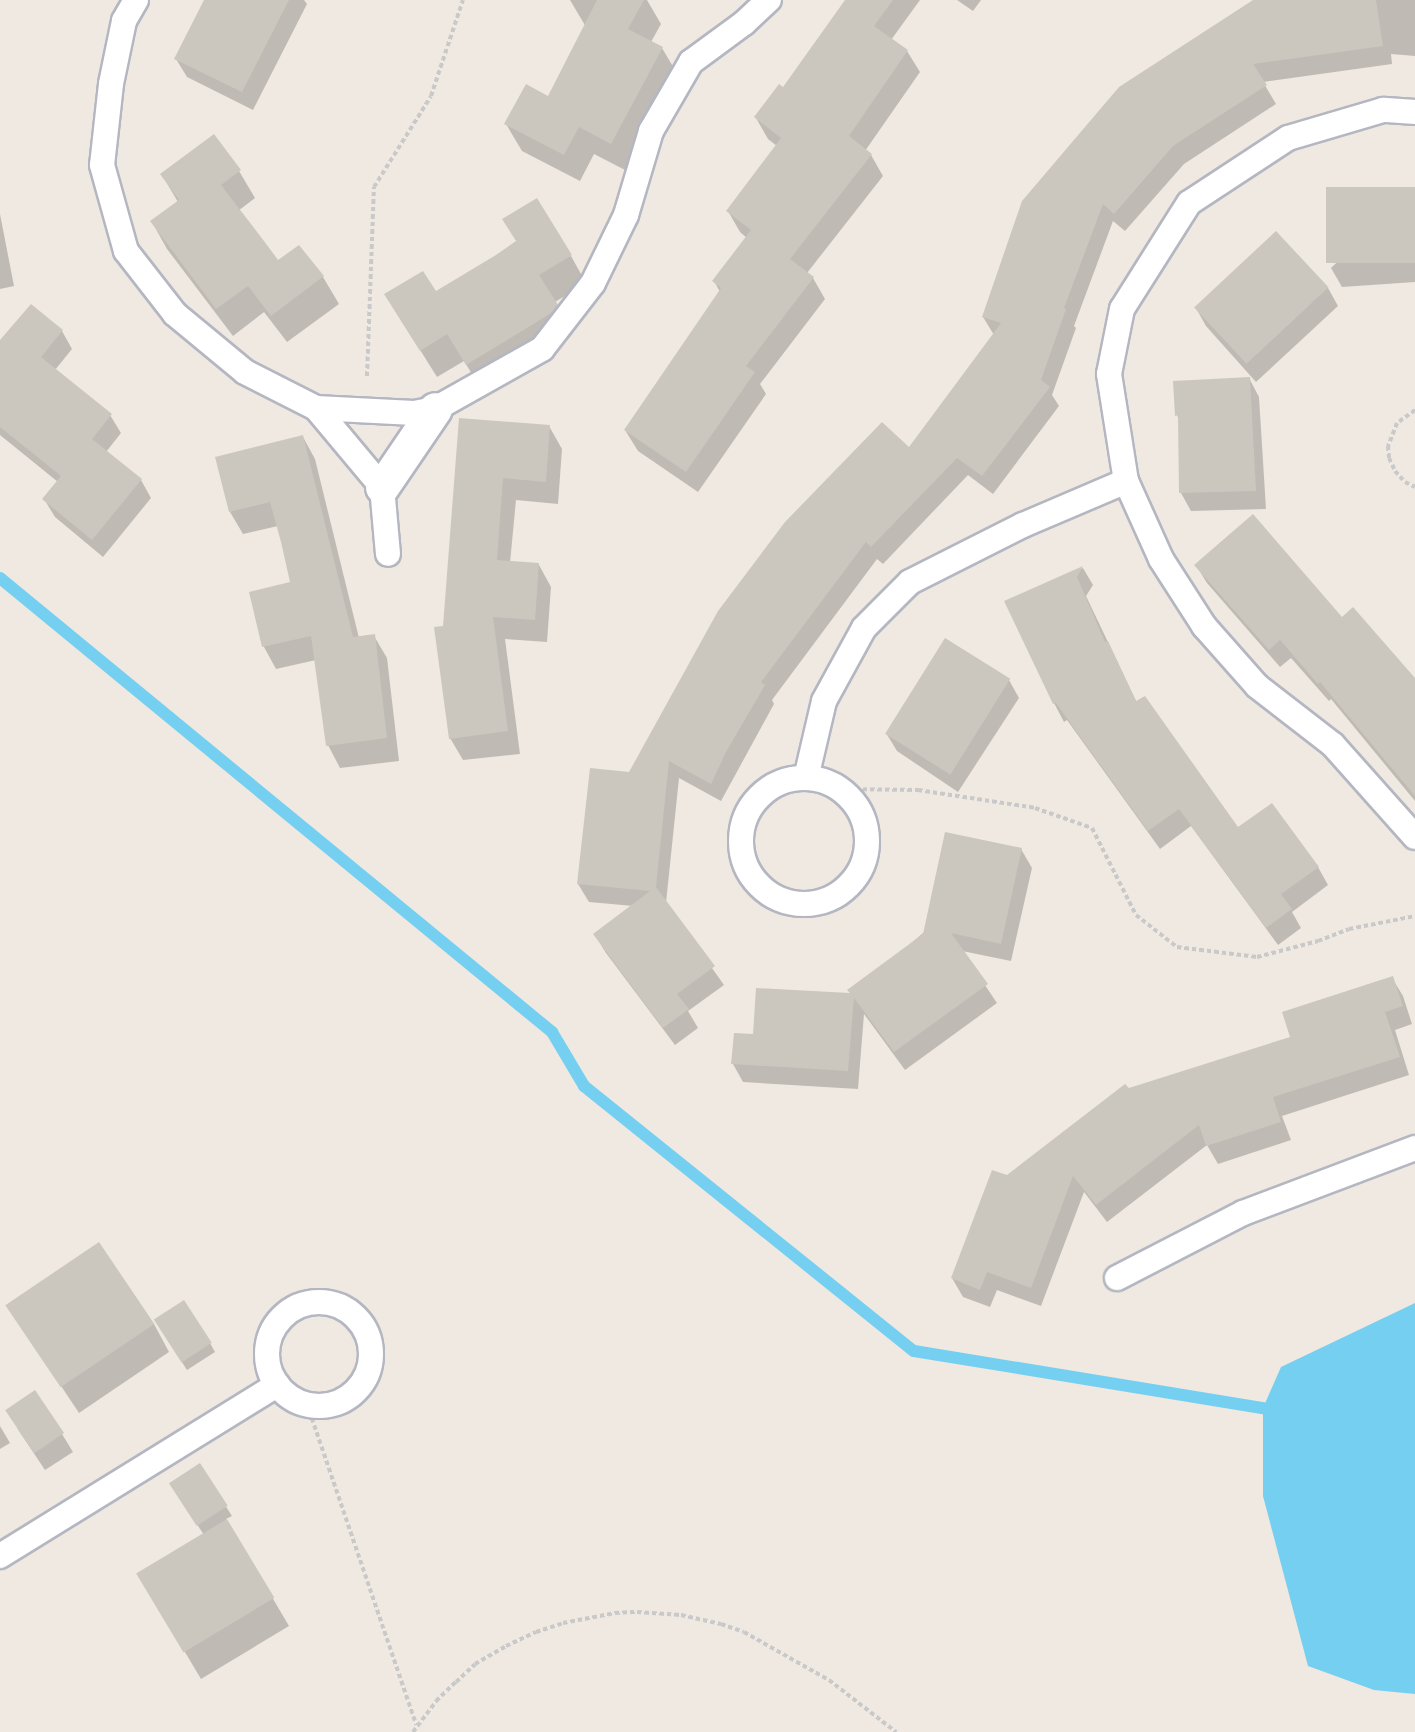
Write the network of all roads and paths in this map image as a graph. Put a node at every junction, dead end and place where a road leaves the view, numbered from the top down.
1 (136, 0) edge
2 (463, 0) edge
3 (770, 0) edge
4 (1415, 112) edge
5 (316, 408) junction
6 (435, 409) junction
7 (1415, 410) edge
8 (366, 412) junction
9 (1126, 481) junction
10 (382, 487) junction
11 (1415, 487) edge
12 (388, 554) dead end
13 (806, 778) junction
14 (840, 789) junction
15 (1415, 837) edge
16 (1415, 916) edge
17 (1415, 1148) edge
18 (1117, 1278) dead end
19 (277, 1385) junction
20 (307, 1404) junction
21 (0, 1556) edge
22 (417, 1726) junction
23 (413, 1732) edge
24 (896, 1732) edge

1 - 5 lane
2 - 8 path
3 - 6 lane
4 - 9 lane
5 - 8 lane
5 - 10 lane
6 - 8 lane
6 - 10 street
7 - 11 path
9 - 13 lane
9 - 15 lane
10 - 12 lane
13 - 14 lane
13 - 14 lane
14 - 16 path
17 - 18 lane
19 - 20 lane
19 - 20 lane
19 - 21 lane
20 - 22 path
22 - 23 path
22 - 24 path

